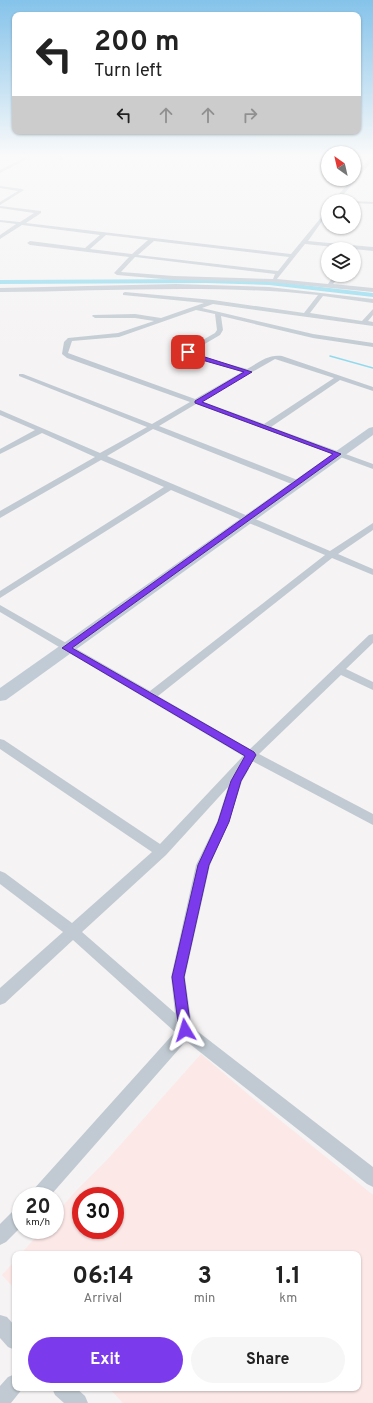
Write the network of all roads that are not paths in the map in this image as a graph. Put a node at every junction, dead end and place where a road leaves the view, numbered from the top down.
1 (10, 222) edge
2 (319, 222) edge
3 (21, 224) junction
4 (105, 233) junction
5 (0, 237) edge
6 (153, 239) junction
7 (304, 242) junction
8 (30, 243) dead end
9 (321, 244) edge
10 (361, 248) edge
11 (373, 249) edge
12 (86, 250) junction
13 (133, 256) junction
14 (292, 256) junction
15 (279, 273) junction
16 (273, 280) junction
17 (332, 282) edge
18 (330, 285) junction
19 (91, 288) junction
20 (262, 289) junction
21 (0, 290) edge
22 (373, 290) edge
23 (257, 295) dead end
24 (322, 295) junction
25 (252, 301) dead end
26 (373, 301) edge
27 (213, 302) junction
28 (247, 306) junction
29 (196, 308) junction
30 (373, 311) edge
31 (218, 314) junction
32 (306, 314) junction
33 (95, 316) dead end
34 (164, 320) junction
35 (363, 323) junction
36 (373, 324) edge
37 (373, 345) edge
38 (249, 372) junction
39 (21, 375) dead end
40 (339, 378) junction
41 (373, 389) edge
42 (197, 402) junction
43 (0, 412) edge
44 (265, 427) junction
45 (153, 428) junction
46 (42, 430) junction
47 (373, 430) edge
48 (0, 452) edge
49 (338, 454) junction
50 (102, 456) junction
51 (373, 466) edge
52 (297, 483) junction
53 (170, 487) junction
54 (0, 515) edge
55 (246, 519) junction
56 (373, 526) edge
57 (332, 554) junction
58 (373, 572) edge
59 (0, 595) edge
60 (0, 608) edge
61 (373, 637) edge
62 (66, 648) junction
63 (340, 670) junction
64 (373, 686) edge
65 (0, 696) edge
66 (151, 696) junction
67 (0, 742) edge
68 (251, 755) junction
69 (372, 818) edge
70 (161, 851) junction
71 (0, 877) edge
72 (72, 931) junction
73 (0, 998) edge
74 (185, 1030) junction
75 (373, 1178) edge
76 (47, 1187) edge
77 (12, 1224) edge
78 (0, 1236) edge
79 (0, 1324) edge
80 (12, 1337) edge
81 (12, 1387) edge
82 (65, 1391) edge
83 (0, 1401) edge
84 (78, 1403) edge

1 - 3 street
2 - 7 street
3 - 4 street
3 - 5 street
4 - 6 street
4 - 12 street
6 - 13 street
6 - 14 street
7 - 9 street
7 - 14 street
8 - 12 street
10 - 11 street
12 - 13 street
13 - 15 street
13 - 16 street
14 - 15 street
15 - 16 street
16 - 18 street
17 - 18 street
18 - 22 street
19 - 20 street
19 - 21 street
19 - 27 street
20 - 23 street
20 - 24 street
24 - 26 street
24 - 32 street
25 - 28 street
27 - 28 street
27 - 29 street
28 - 32 street
29 - 31 street
29 - 34 street
30 - 35 street
31 - 37 street
31 - 38 street
32 - 35 street
33 - 34 street
34 - 42 street
35 - 36 street
38 - 40 street
38 - 42 street
39 - 45 street
40 - 41 street
40 - 44 street
42 - 44 street
42 - 45 street
43 - 46 street
44 - 49 street
45 - 50 street
45 - 52 street
46 - 48 street
46 - 50 street
47 - 49 street
49 - 51 street
49 - 52 street
50 - 53 street
50 - 54 street
52 - 55 street
53 - 55 street
53 - 59 street
55 - 57 street
55 - 62 street
56 - 57 street
57 - 58 street
57 - 66 street
60 - 62 street
61 - 63 street
62 - 65 street
62 - 66 street
63 - 64 street
63 - 68 street
66 - 68 street
67 - 70 street
68 - 69 street
68 - 70 street
68 - 74 street
70 - 72 street
71 - 72 street
72 - 73 street
72 - 74 street
74 - 75 street
74 - 76 street
77 - 78 street
79 - 80 street
81 - 83 street
82 - 84 street

